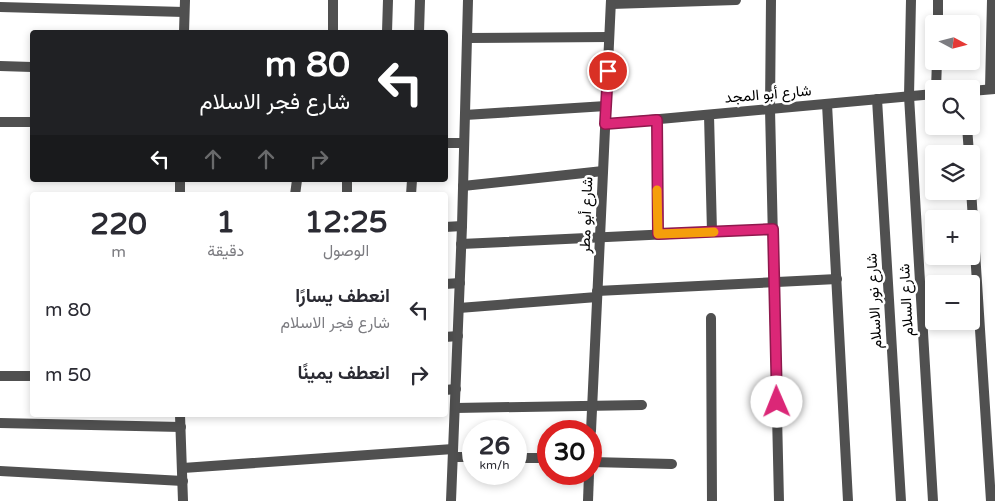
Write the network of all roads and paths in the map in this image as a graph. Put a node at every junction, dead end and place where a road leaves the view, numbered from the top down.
1 (184, 0) edge
2 (333, 0) edge
3 (388, 0) edge
4 (420, 0) edge
5 (468, 0) edge
6 (736, 0) edge
7 (771, 0) edge
8 (911, 0) edge
9 (938, 0) edge
10 (992, 0) edge
11 (611, 2) edge
12 (0, 7) edge
13 (184, 12) junction
14 (938, 15) edge
15 (184, 30) edge
16 (333, 30) edge
17 (387, 30) edge
18 (419, 30) edge
19 (609, 36) junction
20 (467, 38) junction
21 (0, 66) edge
22 (30, 66) edge
23 (993, 89) edge
24 (980, 90) edge
25 (925, 95) edge
26 (910, 96) junction
27 (877, 99) junction
28 (827, 104) junction
29 (606, 106) junction
30 (770, 109) junction
31 (465, 115) junction
32 (709, 115) junction
33 (657, 120) junction
34 (0, 122) edge
35 (30, 122) edge
36 (605, 124) junction
37 (448, 143) edge
38 (464, 143) junction
39 (603, 171) junction
40 (463, 186) junction
41 (972, 200) edge
42 (462, 226) junction
43 (448, 227) edge
44 (773, 229) junction
45 (712, 232) junction
46 (658, 234) junction
47 (600, 237) junction
48 (461, 244) junction
49 (836, 279) junction
50 (774, 282) junction
51 (448, 284) edge
52 (460, 284) junction
53 (597, 294) junction
54 (459, 308) junction
55 (711, 318) dead end
56 (458, 336) junction
57 (448, 337) edge
58 (0, 376) edge
59 (30, 376) edge
60 (450, 389) edge
61 (642, 404) dead end
62 (592, 405) junction
63 (455, 408) junction
64 (180, 417) edge
65 (591, 420) edge
66 (0, 423) edge
67 (181, 427) junction
68 (453, 453) junction
69 (462, 455) edge
70 (602, 462) edge
71 (672, 464) dead end
72 (183, 468) junction
73 (0, 471) edge
74 (183, 481) junction
75 (589, 485) edge
76 (183, 501) edge
77 (451, 501) edge
78 (588, 501) edge
79 (712, 501) edge
80 (779, 501) edge
81 (848, 501) edge
82 (901, 501) edge
83 (933, 501) edge
84 (991, 501) edge

1 - 13 street
2 - 16 street
3 - 17 street
4 - 18 street
5 - 20 street
6 - 11 street
7 - 30 street
8 - 26 street, شارع السلام
9 - 14 street
10 - 23 street
11 - 19 street, شارع أبو مطر
12 - 13 street
13 - 15 street
19 - 20 street
19 - 29 street, شارع أبو مطر
20 - 31 street
21 - 22 street
23 - 24 street
25 - 26 street, شارع أبو المجد
26 - 27 street, شارع أبو المجد
26 - 83 street, شارع السلام
27 - 28 street, شارع أبو المجد
27 - 82 street, شارع نور الاسلام
28 - 30 street, شارع أبو المجد
28 - 49 street
29 - 31 street
29 - 36 street, شارع أبو مطر
30 - 32 street, شارع أبو المجد
30 - 44 street
31 - 38 street
32 - 33 street, شارع أبو المجد
32 - 45 street
33 - 36 street, شارع أبو المجد
33 - 46 street
34 - 35 street
36 - 39 street, شارع أبو مطر
37 - 38 street
38 - 40 street
39 - 40 street
39 - 47 street, شارع أبو مطر
40 - 42 street
41 - 84 street
42 - 43 street
42 - 48 street
44 - 45 street
44 - 50 street
45 - 46 street
46 - 47 street
47 - 48 street
47 - 53 street, شارع أبو مطر
48 - 52 street
49 - 50 street
49 - 81 street
50 - 53 street
50 - 80 street
51 - 52 street
52 - 54 street
53 - 54 street
53 - 62 street, شارع أبو مطر
54 - 56 street
55 - 79 street
56 - 57 street
56 - 60 street
58 - 59 street
60 - 63 street
61 - 62 street
62 - 63 street
62 - 65 street, شارع أبو مطر
63 - 68 street
64 - 67 street
66 - 67 street
67 - 72 street
68 - 69 street
68 - 72 street
68 - 77 street
70 - 71 street
72 - 74 street
73 - 74 street
74 - 76 street
75 - 78 street

